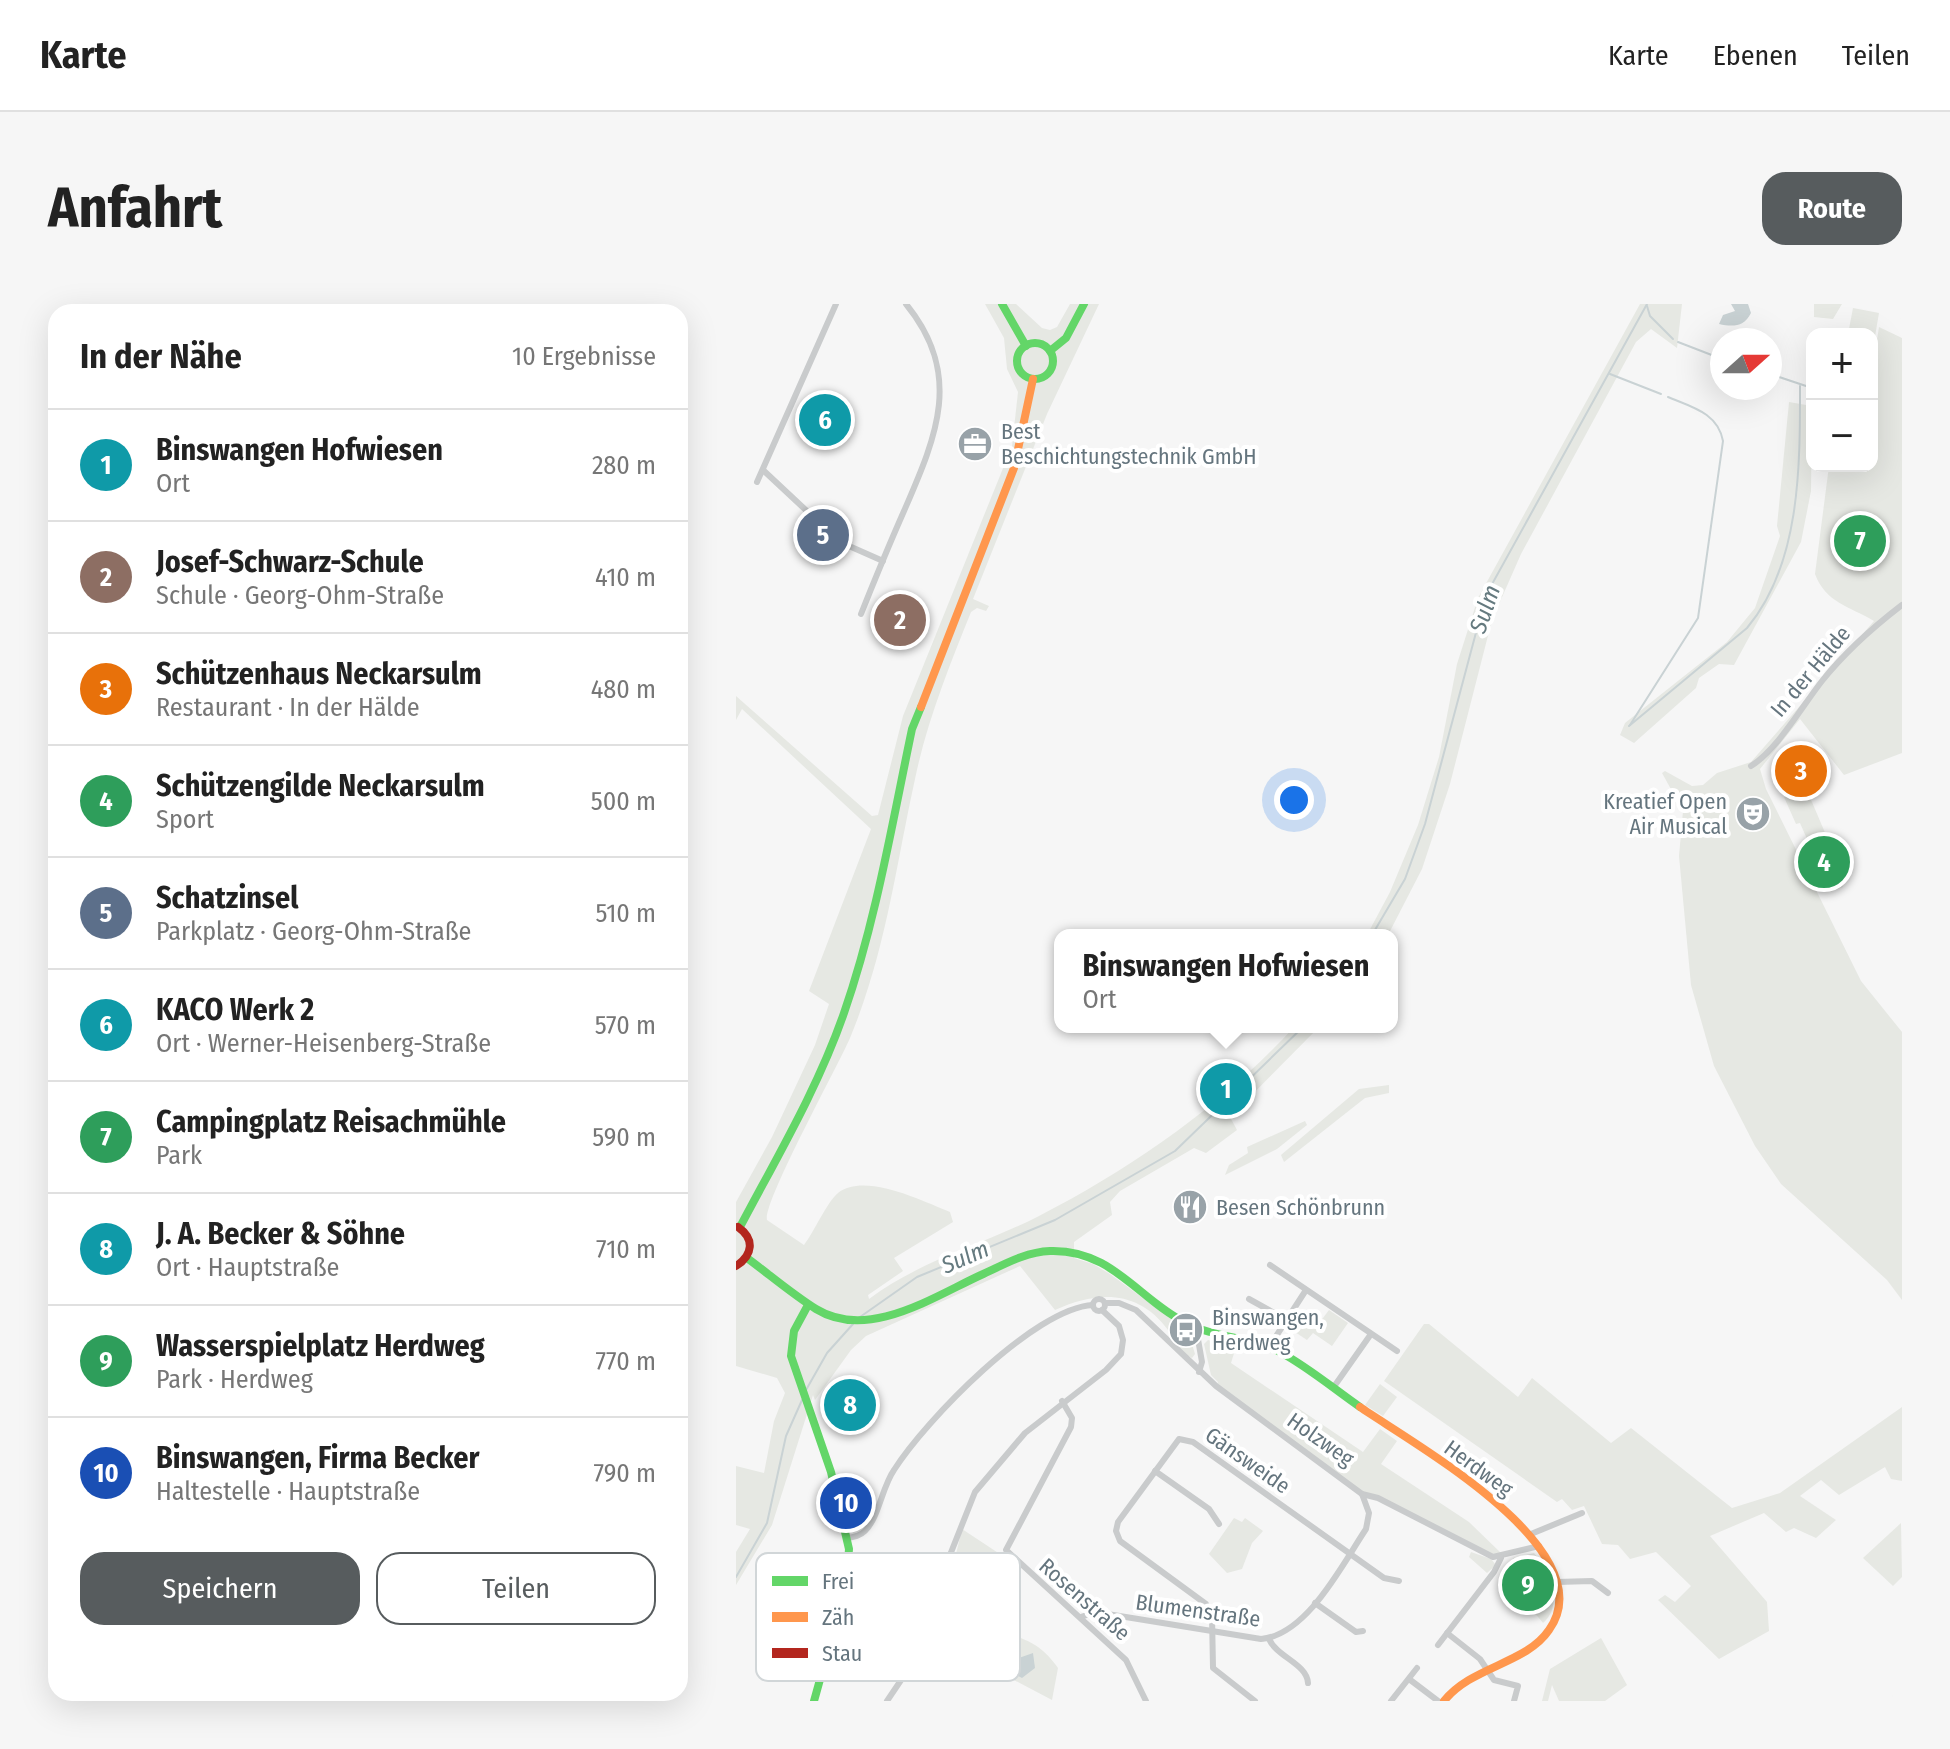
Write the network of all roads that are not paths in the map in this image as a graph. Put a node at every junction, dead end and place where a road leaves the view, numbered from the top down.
1 (836, 304) edge
2 (906, 304) edge
3 (1002, 304) edge
4 (1084, 304) edge
5 (1026, 346) junction
6 (1050, 351) junction
7 (1033, 379) junction
8 (763, 470) junction
9 (757, 482) dead end
10 (883, 561) junction
11 (1902, 605) edge
12 (861, 614) dead end
13 (1751, 766) dead end
14 (738, 1227) edge
15 (747, 1258) junction
16 (1270, 1265) dead end
17 (736, 1266) edge
18 (1306, 1290) junction
19 (1249, 1299) dead end
20 (808, 1305) junction
21 (1104, 1306) junction
22 (1287, 1320) junction
23 (1196, 1328) junction
24 (1371, 1334) junction
25 (1269, 1347) junction
26 (1397, 1351) dead end
27 (1199, 1372) junction
28 (1333, 1388) junction
29 (1062, 1401) junction
30 (1155, 1471) junction
31 (1362, 1494) junction
32 (1582, 1513) dead end
33 (1219, 1524) dead end
34 (1531, 1534) junction
35 (848, 1538) junction
36 (1539, 1546) junction
37 (847, 1553) edge
38 (951, 1553) edge
39 (1009, 1553) edge
40 (1350, 1554) junction
41 (1501, 1558) junction
42 (1020, 1563) edge
43 (1399, 1581) dead end
44 (1557, 1582) junction
45 (1608, 1593) dead end
46 (1315, 1603) junction
47 (1081, 1617) junction
48 (1212, 1631) junction
49 (1363, 1631) dead end
50 (1447, 1633) junction
51 (1269, 1639) junction
52 (1438, 1645) dead end
53 (1487, 1667) junction
54 (1417, 1668) dead end
55 (1409, 1679) junction
56 (820, 1681) edge
57 (900, 1681) edge
58 (1308, 1683) dead end
59 (814, 1701) edge
60 (887, 1701) edge
61 (1146, 1701) edge
62 (1255, 1701) edge
63 (1391, 1701) edge
64 (1438, 1701) edge
65 (1444, 1701) edge
66 (1514, 1701) edge

1 - 8 street
2 - 10 street
3 - 5 street
4 - 6 street
5 - 6 street
5 - 7 street
6 - 7 street
7 - 14 street
8 - 9 street
8 - 10 street
10 - 12 street
11 - 13 street, In der Hälde
14 - 15 street
15 - 17 street
15 - 20 street, Herdweg
16 - 18 street
18 - 22 street
18 - 24 street
19 - 22 street
20 - 23 street, Herdweg
20 - 35 street
21 - 27 street, Holzweg
21 - 29 street
21 - 35 street, Holzweg
22 - 25 street
23 - 25 street, Herdweg
23 - 27 street
24 - 26 street
24 - 28 street
25 - 28 street, Herdweg
27 - 31 street, Holzweg
28 - 34 street, Herdweg
29 - 38 street
29 - 39 street, Rosenstraße
30 - 33 street
30 - 40 street, Gänsweide
30 - 48 street, Gänsweide
31 - 40 street, Blumenstraße
31 - 41 street, Holzweg
32 - 34 street
34 - 36 street, Herdweg
35 - 37 street
36 - 41 street
36 - 44 street, Herdweg
40 - 43 street
40 - 46 street, Blumenstraße
41 - 50 street
42 - 47 street, Rosenstraße
44 - 45 street
44 - 53 street
46 - 49 street
46 - 51 street, Blumenstraße
47 - 48 street, Blumenstraße
47 - 61 street, Rosenstraße
48 - 51 street, Blumenstraße
48 - 62 street
50 - 52 street
50 - 53 street
51 - 58 street
53 - 65 street
53 - 66 street
54 - 55 street
55 - 63 street
55 - 64 street
56 - 59 street
57 - 60 street

